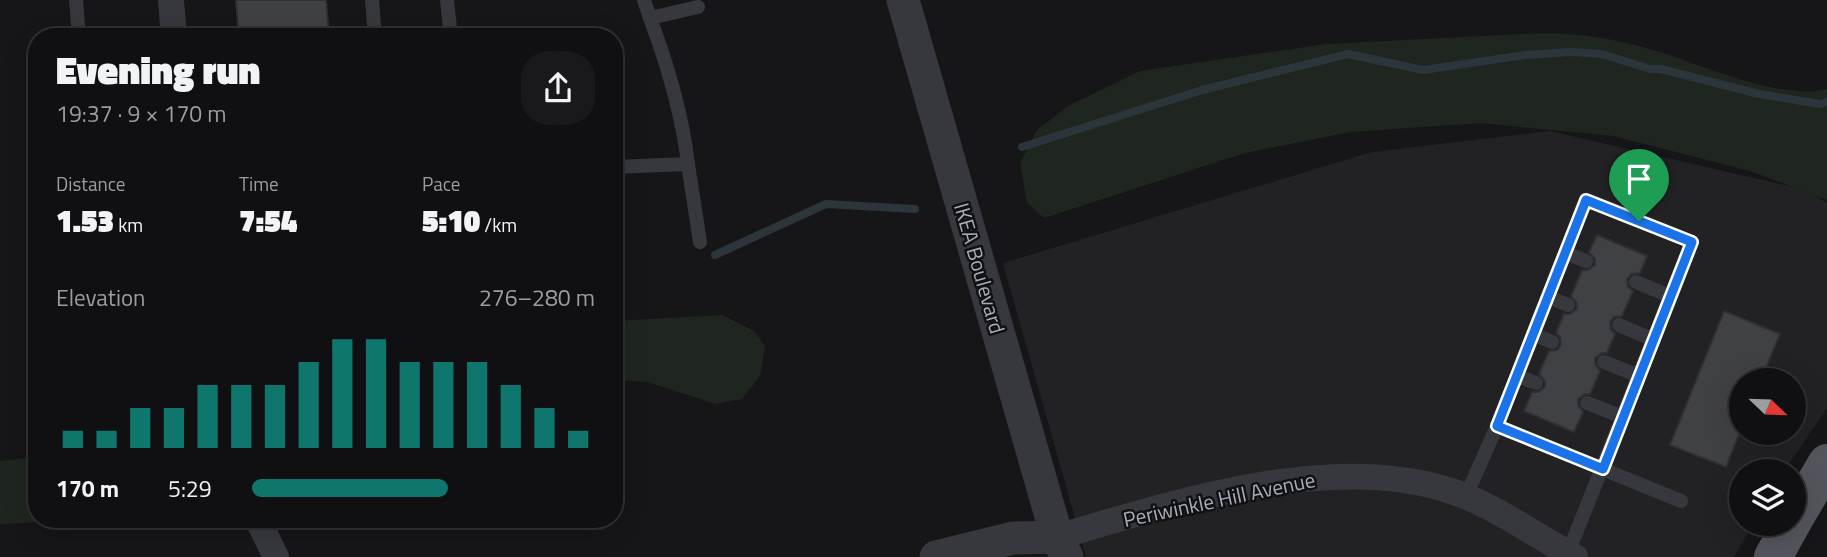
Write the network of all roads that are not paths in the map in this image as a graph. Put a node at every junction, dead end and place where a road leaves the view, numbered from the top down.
1 (76, 0) edge
2 (171, 0) edge
3 (372, 0) edge
4 (447, 0) edge
5 (644, 0) edge
6 (902, 0) edge
7 (698, 7) dead end
8 (650, 18) junction
9 (78, 28) edge
10 (173, 28) edge
11 (374, 28) edge
12 (450, 28) edge
13 (688, 164) junction
14 (623, 167) edge
15 (700, 242) dead end
16 (1565, 253) junction
17 (1586, 261) dead end
18 (1636, 282) dead end
19 (1670, 296) junction
20 (1548, 297) junction
21 (1568, 304) dead end
22 (1619, 325) dead end
23 (1533, 334) junction
24 (1654, 340) junction
25 (1552, 342) dead end
26 (1604, 362) dead end
27 (1517, 376) junction
28 (1639, 376) junction
29 (1535, 383) dead end
30 (1587, 403) dead end
31 (1623, 417) junction
32 (1497, 426) junction
33 (1827, 463) edge
34 (1603, 469) junction
35 (1466, 496) junction
36 (1806, 499) edge
37 (1681, 501) dead end
38 (262, 528) edge
39 (1785, 536) edge
40 (1059, 550) edge
41 (1572, 555) edge
42 (275, 557) edge
43 (936, 557) edge
44 (1021, 557) edge
45 (1773, 557) edge

1 - 9 lane
2 - 10 street
3 - 11 lane
4 - 12 lane
5 - 8 lane
6 - 40 street, IKEA Boulevard
7 - 8 lane
8 - 13 lane
13 - 14 lane
13 - 15 lane
16 - 17 lane
16 - 19 lane
16 - 20 lane
18 - 19 lane
19 - 24 lane
20 - 21 lane
20 - 23 lane
22 - 24 lane
23 - 25 lane
23 - 27 lane
24 - 28 lane
26 - 28 lane
27 - 29 lane
27 - 32 lane
28 - 31 lane
30 - 31 lane
31 - 34 lane
32 - 34 lane
32 - 35 lane
33 - 36 main road
34 - 37 lane
34 - 41 lane
35 - 40 street, Periwinkle Hill Avenue
35 - 41 street, Periwinkle Hill Avenue
38 - 42 street
39 - 45 main road
40 - 43 street, Periwinkle Hill Avenue
40 - 44 street, Periwinkle Hill Avenue

